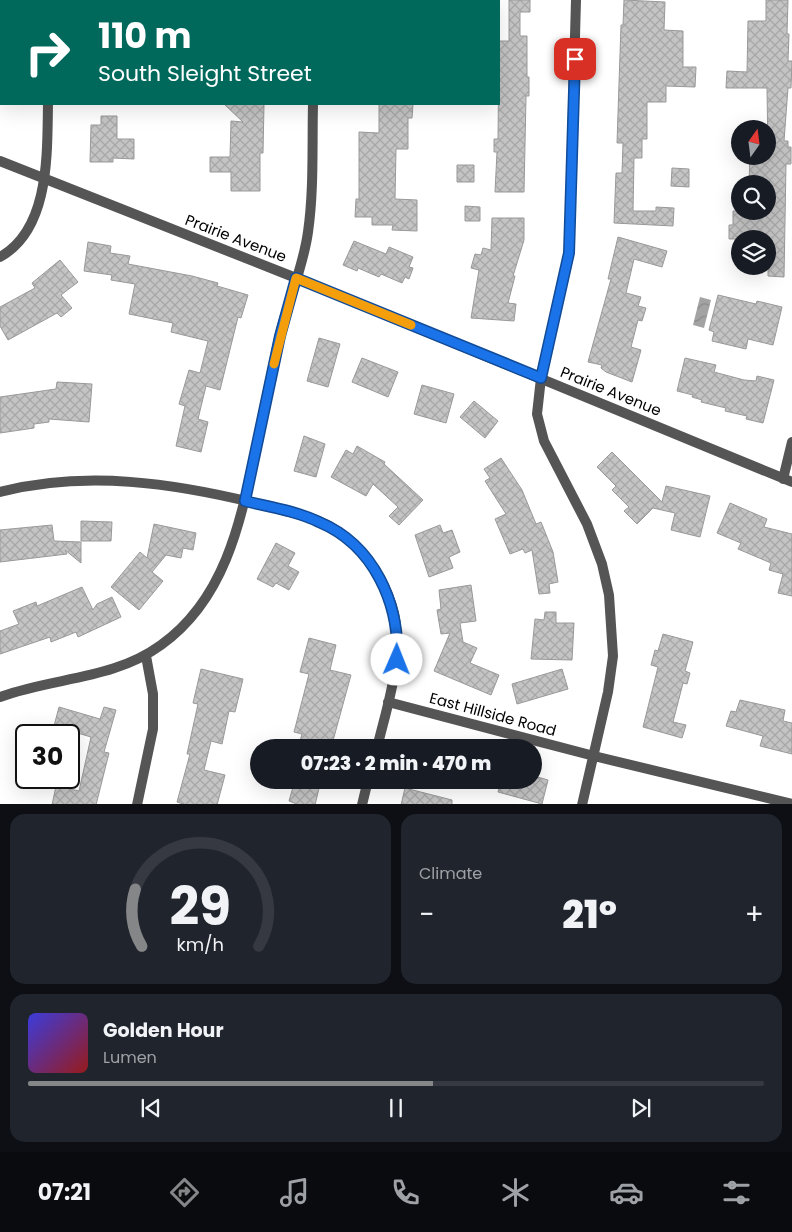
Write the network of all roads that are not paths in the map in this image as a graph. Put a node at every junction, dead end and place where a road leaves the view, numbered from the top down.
1 (576, 0) edge
2 (48, 105) edge
3 (313, 105) edge
4 (0, 161) edge
5 (43, 178) junction
6 (0, 257) edge
7 (296, 278) junction
8 (541, 378) junction
9 (792, 442) edge
10 (787, 480) edge
11 (0, 492) edge
12 (245, 501) junction
13 (146, 656) junction
14 (0, 697) edge
15 (388, 702) junction
16 (378, 739) edge
17 (594, 756) junction
18 (366, 789) edge
19 (137, 804) edge
20 (362, 804) edge
21 (582, 804) edge
22 (792, 804) edge

1 - 8 street
2 - 5 street
3 - 7 street
4 - 5 street, Prairie Avenue
5 - 6 street
5 - 7 street, Prairie Avenue
7 - 8 street, Prairie Avenue
7 - 12 street
8 - 10 street, Prairie Avenue
8 - 17 street
9 - 10 street
11 - 12 street
12 - 13 street
12 - 15 street
13 - 14 street
13 - 19 street
15 - 16 street
15 - 17 street, East Hillside Road
17 - 21 street
17 - 22 street, East Hillside Road
18 - 20 street

